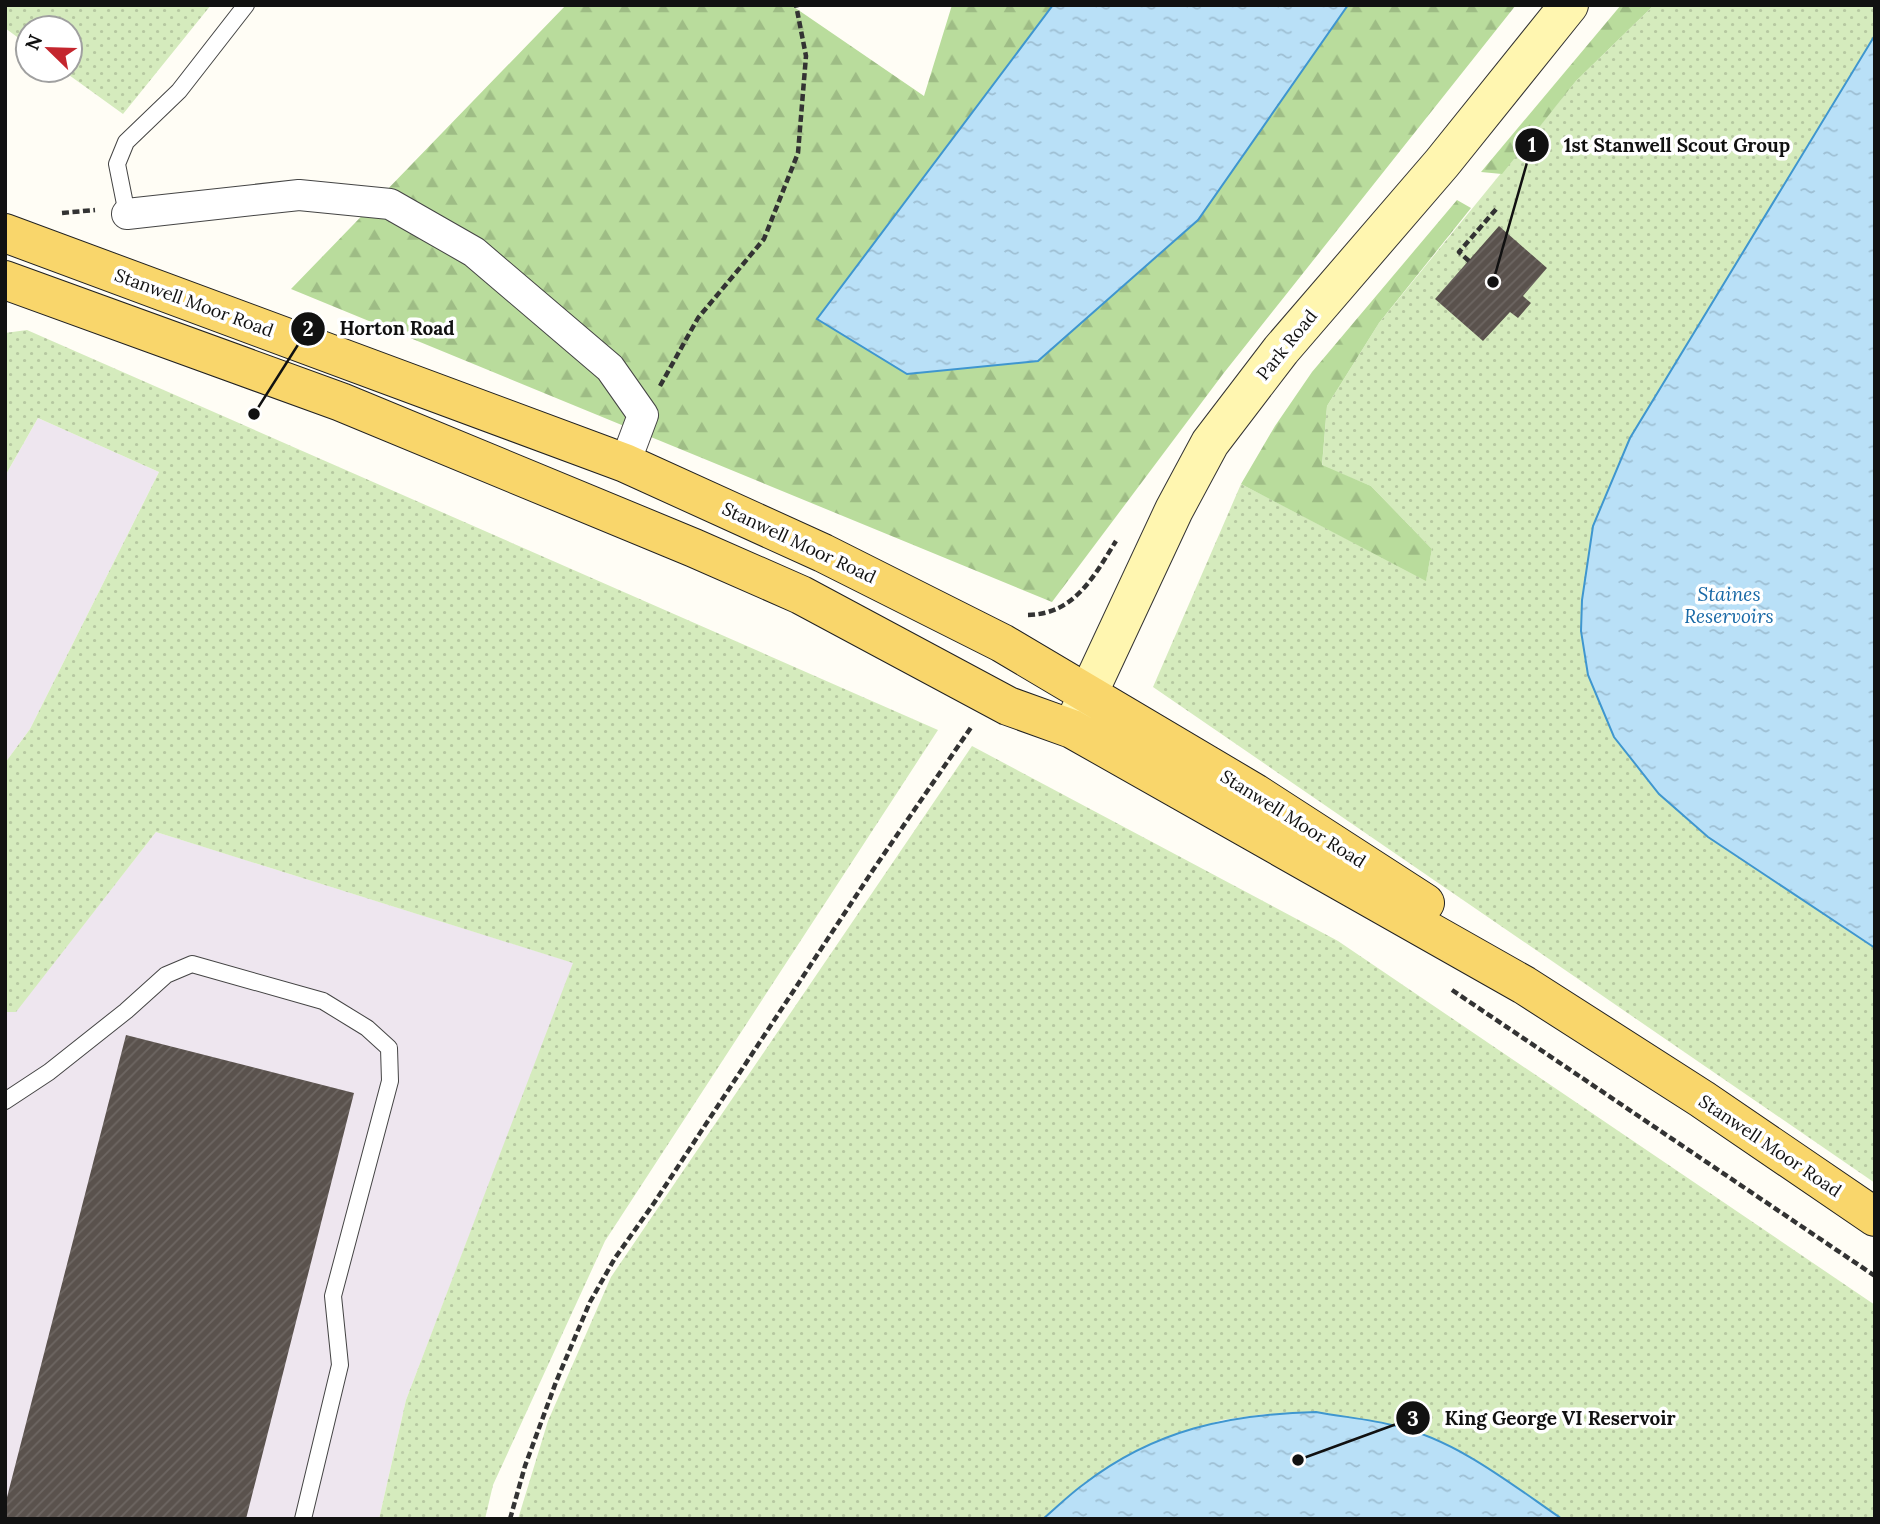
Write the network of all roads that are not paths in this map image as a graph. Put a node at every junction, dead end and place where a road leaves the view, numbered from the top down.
1 (246, 5) edge
2 (1569, 5) edge
3 (127, 214) joint
4 (5, 233) edge
5 (5, 279) edge
6 (625, 463) junction
7 (1089, 694) junction
8 (1072, 729) junction
9 (1524, 985) junction
10 (5, 1101) edge
11 (1875, 1217) edge
12 (303, 1519) edge

1 - 3 lane
2 - 7 main road, Park Road
3 - 6 street
4 - 6 main road, Stanwell Moor Road
5 - 8 main road, Stanwell Moor Road
6 - 7 main road, Stanwell Moor Road
7 - 8 main road, Park Road
7 - 9 main road, Stanwell Moor Road
8 - 9 main road, Stanwell Moor Road
9 - 11 main road, Stanwell Moor Road
10 - 12 lane

